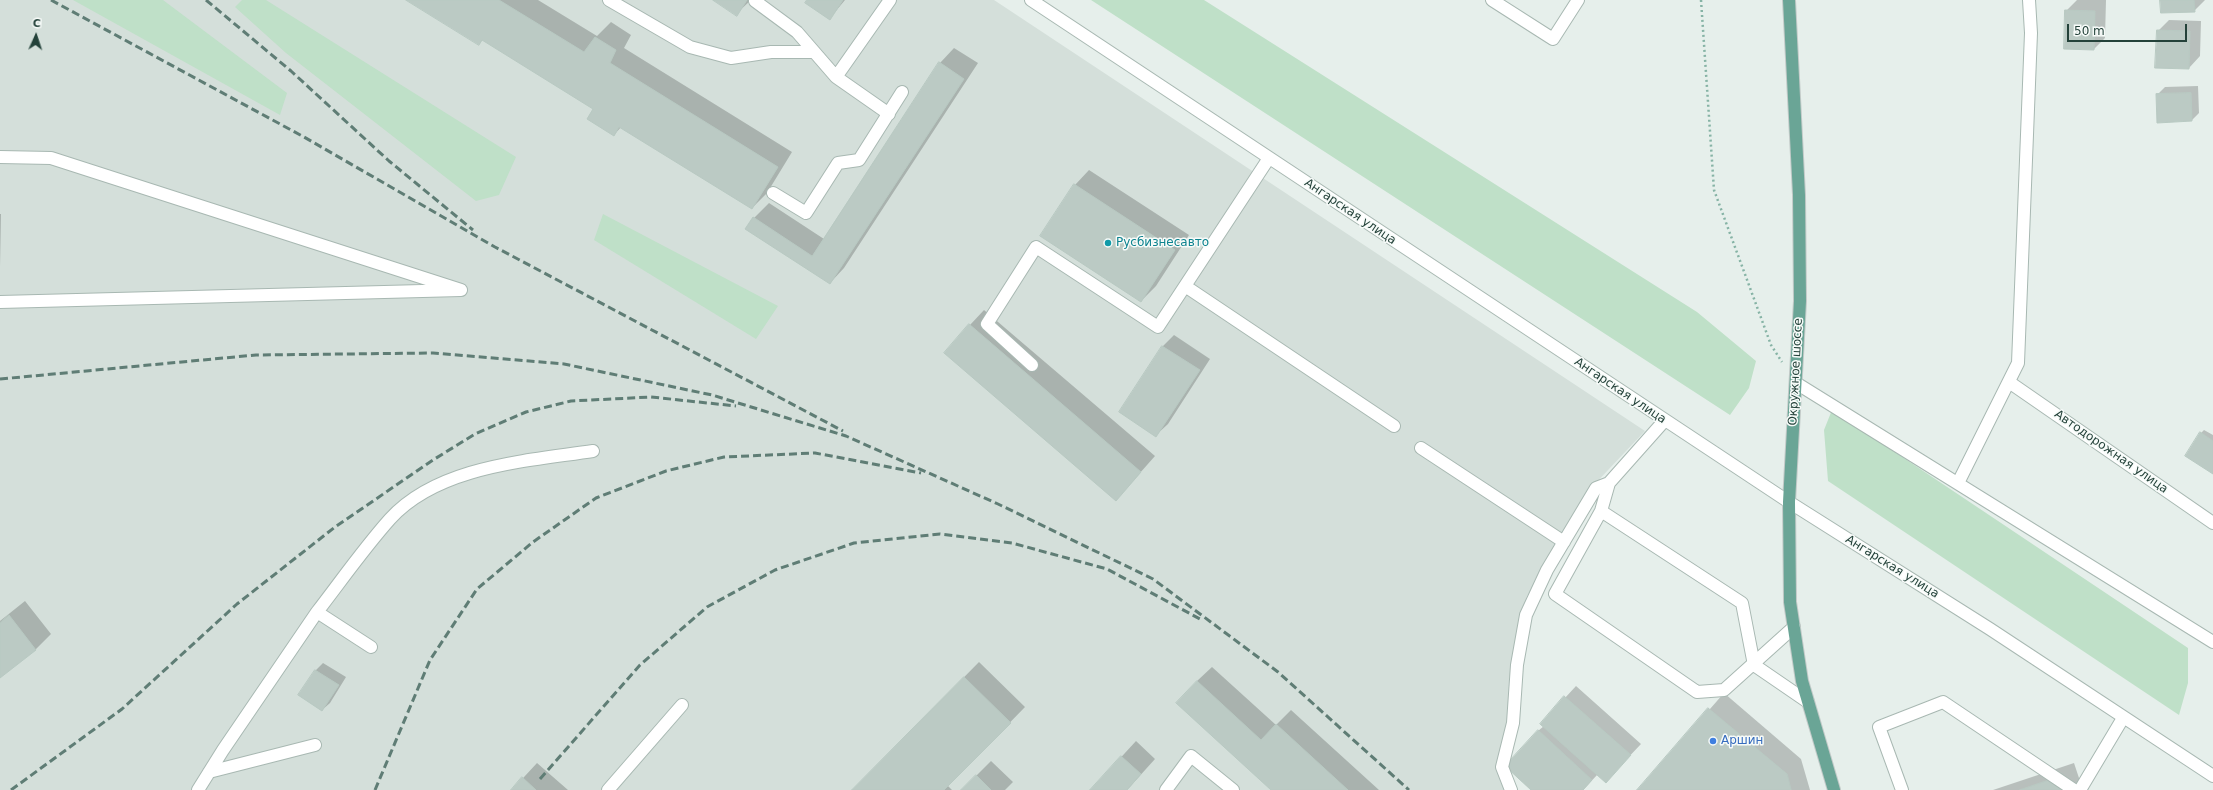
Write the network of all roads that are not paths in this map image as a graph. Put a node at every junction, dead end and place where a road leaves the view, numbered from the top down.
1 (609, 0) edge
2 (890, 0) edge
3 (1031, 0) edge
4 (1492, 0) edge
5 (1578, 0) edge
6 (1789, 0) edge
7 (2029, 0) edge
8 (755, 1) dead end
9 (814, 52) junction
10 (836, 77) junction
11 (902, 92) dead end
12 (889, 114) junction
13 (0, 157) edge
14 (1270, 158) junction
15 (773, 193) dead end
16 (1185, 286) junction
17 (0, 302) edge
18 (1032, 365) dead end
19 (2008, 382) junction
20 (1796, 383) junction
21 (1665, 420) junction
22 (1394, 426) dead end
23 (1421, 448) dead end
24 (593, 451) dead end
25 (1609, 483) junction
26 (1958, 483) junction
27 (1789, 502) junction
28 (1601, 511) junction
29 (2213, 523) edge
30 (1564, 542) junction
31 (317, 612) junction
32 (1794, 627) junction
33 (2213, 642) edge
34 (371, 646) dead end
35 (1754, 664) junction
36 (1808, 702) junction
37 (682, 705) dead end
38 (2123, 718) junction
39 (1820, 740) junction
40 (316, 745) dead end
41 (209, 772) junction
42 (2213, 776) edge
43 (198, 790) edge
44 (608, 790) edge
45 (1166, 790) edge
46 (1233, 790) edge
47 (1511, 790) edge
48 (1834, 790) edge
49 (1843, 790) edge
50 (1902, 790) edge
51 (2074, 790) edge
52 (2080, 790) edge

1 - 9 street
2 - 10 street
3 - 14 street, Ангарская улица
4 - 5 street
6 - 20 main road, Окружное шоссе
7 - 19 street
8 - 9 street
9 - 10 street
10 - 12 street
11 - 12 street
12 - 15 street
13 - 17 street
14 - 16 street
14 - 21 street, Ангарская улица
16 - 18 street
16 - 22 street
19 - 26 street
19 - 29 street, Автодорожная улица
20 - 26 street
20 - 27 main road, Окружное шоссе
21 - 25 street
21 - 27 street, Ангарская улица
23 - 30 street
24 - 31 street
25 - 28 street
25 - 30 street
26 - 33 street
27 - 32 main road, Окружное шоссе
27 - 38 street, Ангарская улица
28 - 35 street
28 - 35 street
30 - 47 street
31 - 34 street
31 - 41 street
32 - 35 street
32 - 36 main road, Окружное шоссе
35 - 36 street
36 - 39 main road, Окружное шоссе
37 - 44 street
38 - 42 street, Ангарская улица
38 - 52 street
39 - 48 main road, Окружное шоссе
39 - 49 main road, Окружное шоссе
40 - 41 street
41 - 43 street
45 - 46 street
50 - 51 street

